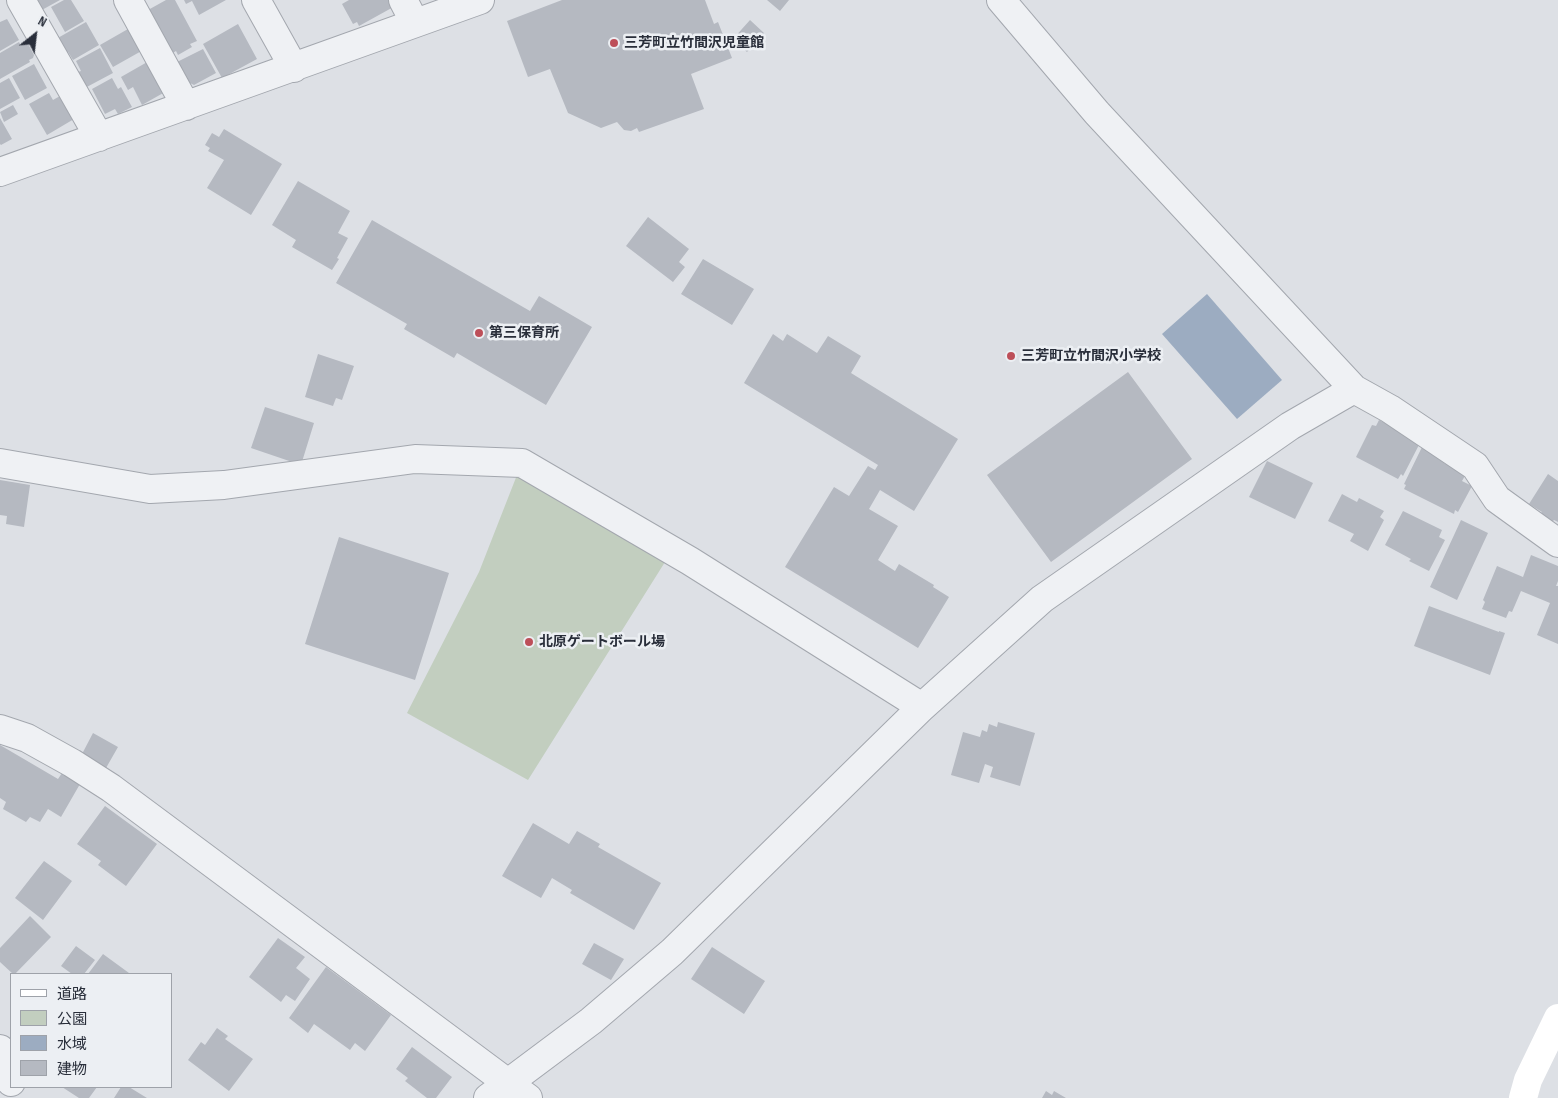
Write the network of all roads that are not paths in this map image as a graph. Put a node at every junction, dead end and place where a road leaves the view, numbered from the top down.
1 (21, 0) edge
2 (128, 0) edge
3 (256, 0) edge
4 (480, 0) edge
5 (1001, 0) edge
6 (409, 11) edge
7 (294, 68) junction
8 (186, 106) junction
9 (98, 136) junction
10 (0, 172) edge
11 (1354, 388) junction
12 (0, 463) edge
13 (1558, 543) edge
14 (922, 707) junction
15 (0, 729) edge
16 (1558, 1018) edge
17 (0, 1049) edge
18 (10, 1079) edge
19 (508, 1093) edge
20 (1523, 1098) edge

1 - 9 street
2 - 8 street
3 - 7 street
4 - 6 street
5 - 11 street
6 - 7 street
7 - 8 street
8 - 9 street
9 - 10 street
11 - 13 street
11 - 14 street
12 - 14 street
14 - 19 street
15 - 19 street
16 - 20 street
17 - 18 street

